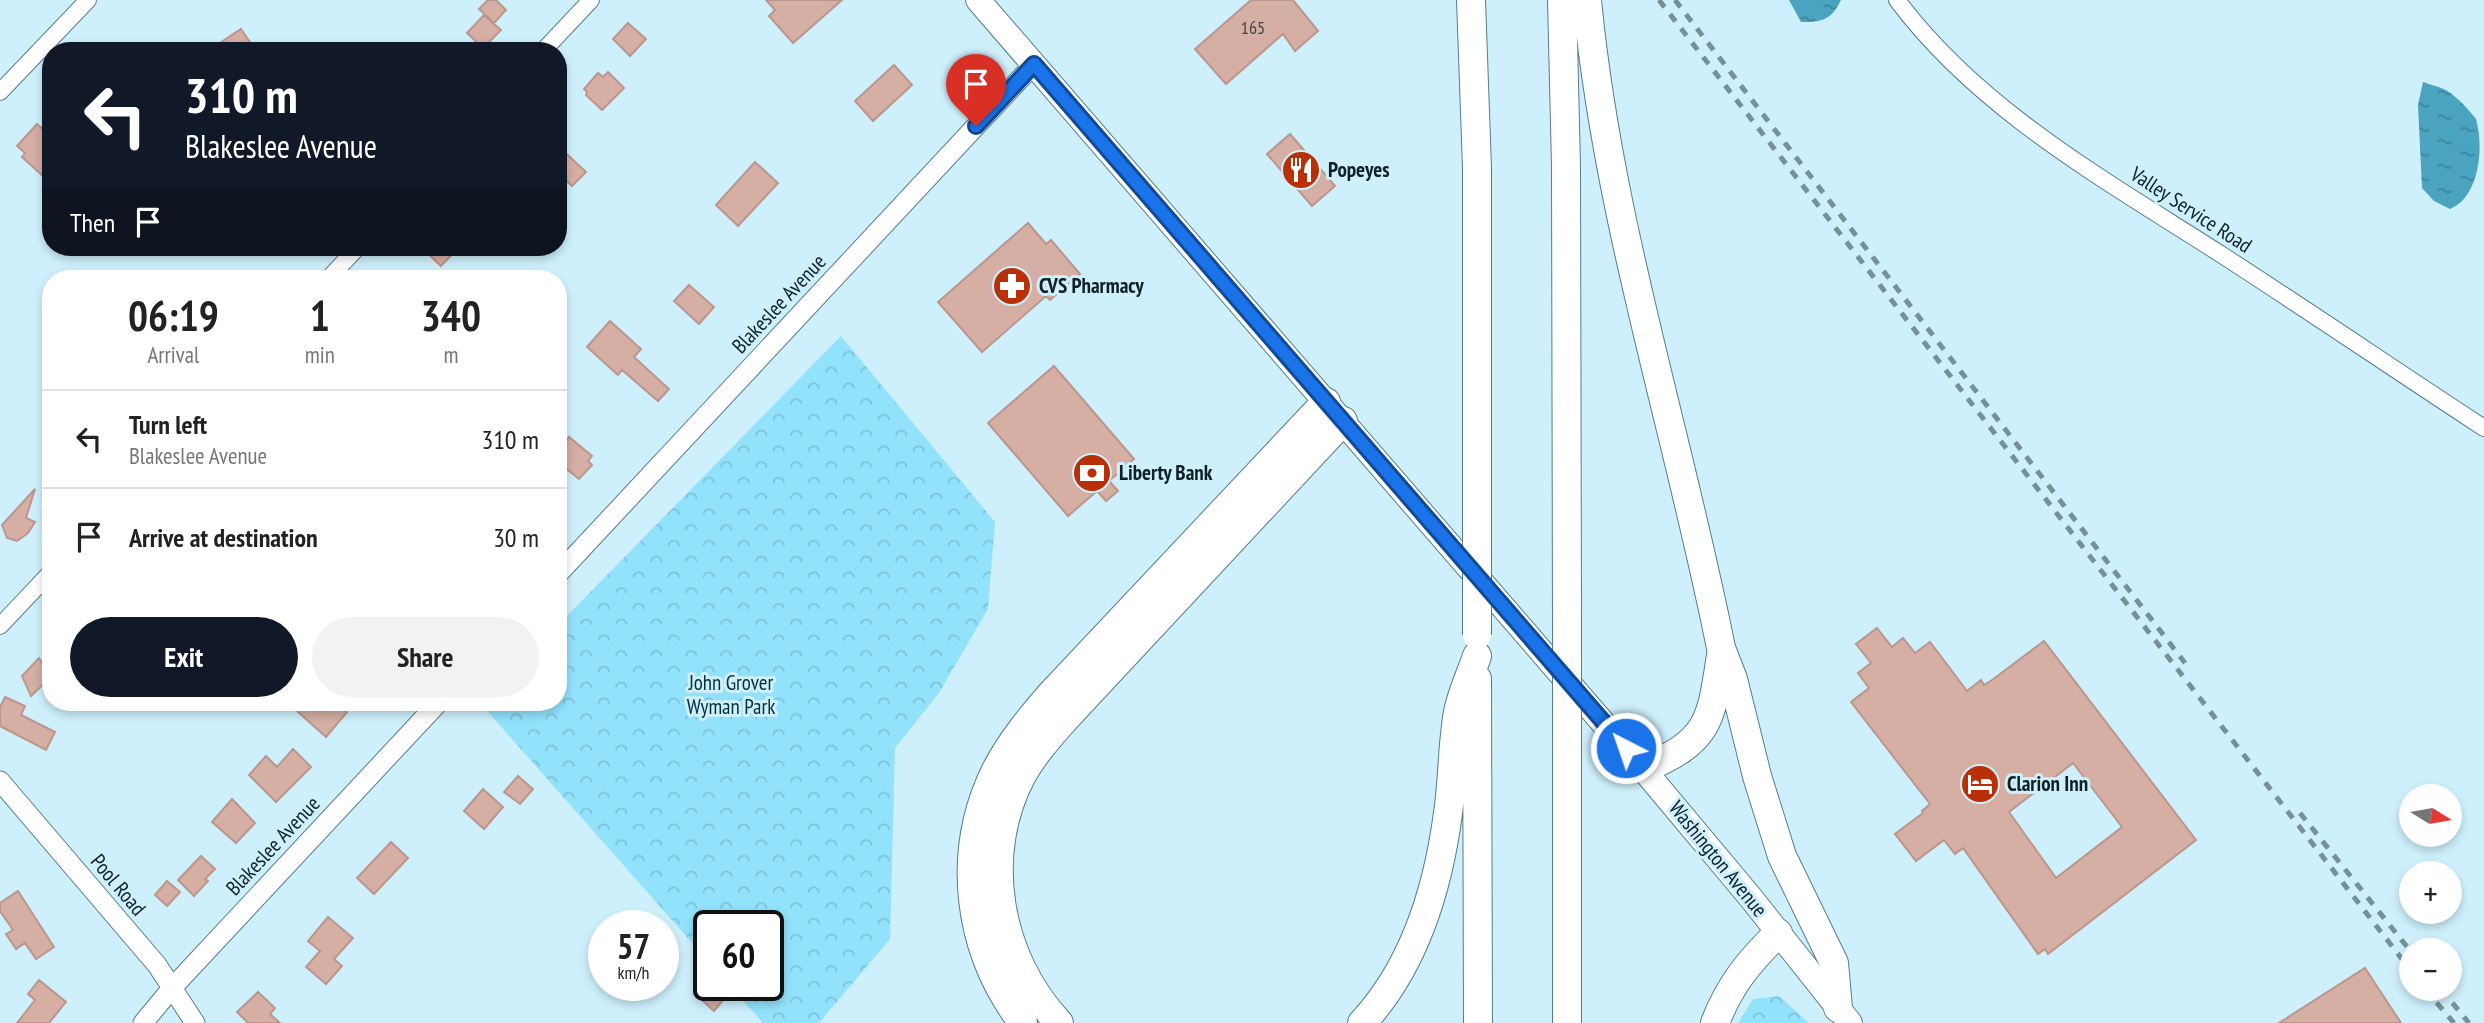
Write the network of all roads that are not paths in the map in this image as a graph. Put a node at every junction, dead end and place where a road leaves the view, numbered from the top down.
1 (88, 0) edge
2 (591, 0) edge
3 (978, 0) edge
4 (1471, 0) edge
5 (1562, 0) edge
6 (1587, 0) edge
7 (1897, 0) edge
8 (48, 42) edge
9 (551, 42) edge
10 (42, 48) edge
11 (1034, 64) junction
12 (0, 92) edge
13 (349, 256) edge
14 (336, 270) edge
15 (1335, 412) junction
16 (2484, 428) edge
17 (567, 564) edge
18 (42, 582) edge
19 (0, 626) edge
20 (1477, 646) junction
21 (1721, 648) junction
22 (431, 711) edge
23 (1643, 769) junction
24 (0, 781) edge
25 (1779, 933) junction
26 (172, 988) junction
27 (1844, 1016) edge
28 (143, 1023) edge
29 (195, 1023) edge
30 (1023, 1023) edge
31 (1059, 1023) edge
32 (1362, 1023) edge
33 (1478, 1023) edge
34 (1567, 1023) edge
35 (1715, 1023) edge

1 - 8 street
2 - 9 street
3 - 11 main road, Washington Avenue
4 - 20 highway, bridge
5 - 34 highway, bridge
6 - 21 highway
7 - 16 street, Valley Service Road
10 - 12 street
11 - 15 main road, Washington Avenue
11 - 17 street, Blakeslee Avenue
13 - 14 street
15 - 23 main road, Washington Avenue
15 - 30 highway
15 - 31 highway
18 - 19 street
20 - 32 highway
20 - 33 highway
21 - 23 highway
21 - 27 highway
22 - 26 street, Blakeslee Avenue
23 - 25 main road, Washington Avenue
24 - 26 street, Pool Road
25 - 27 main road, Washington Avenue
25 - 35 highway
26 - 28 street, Blakeslee Avenue
26 - 29 street, Pool Road

